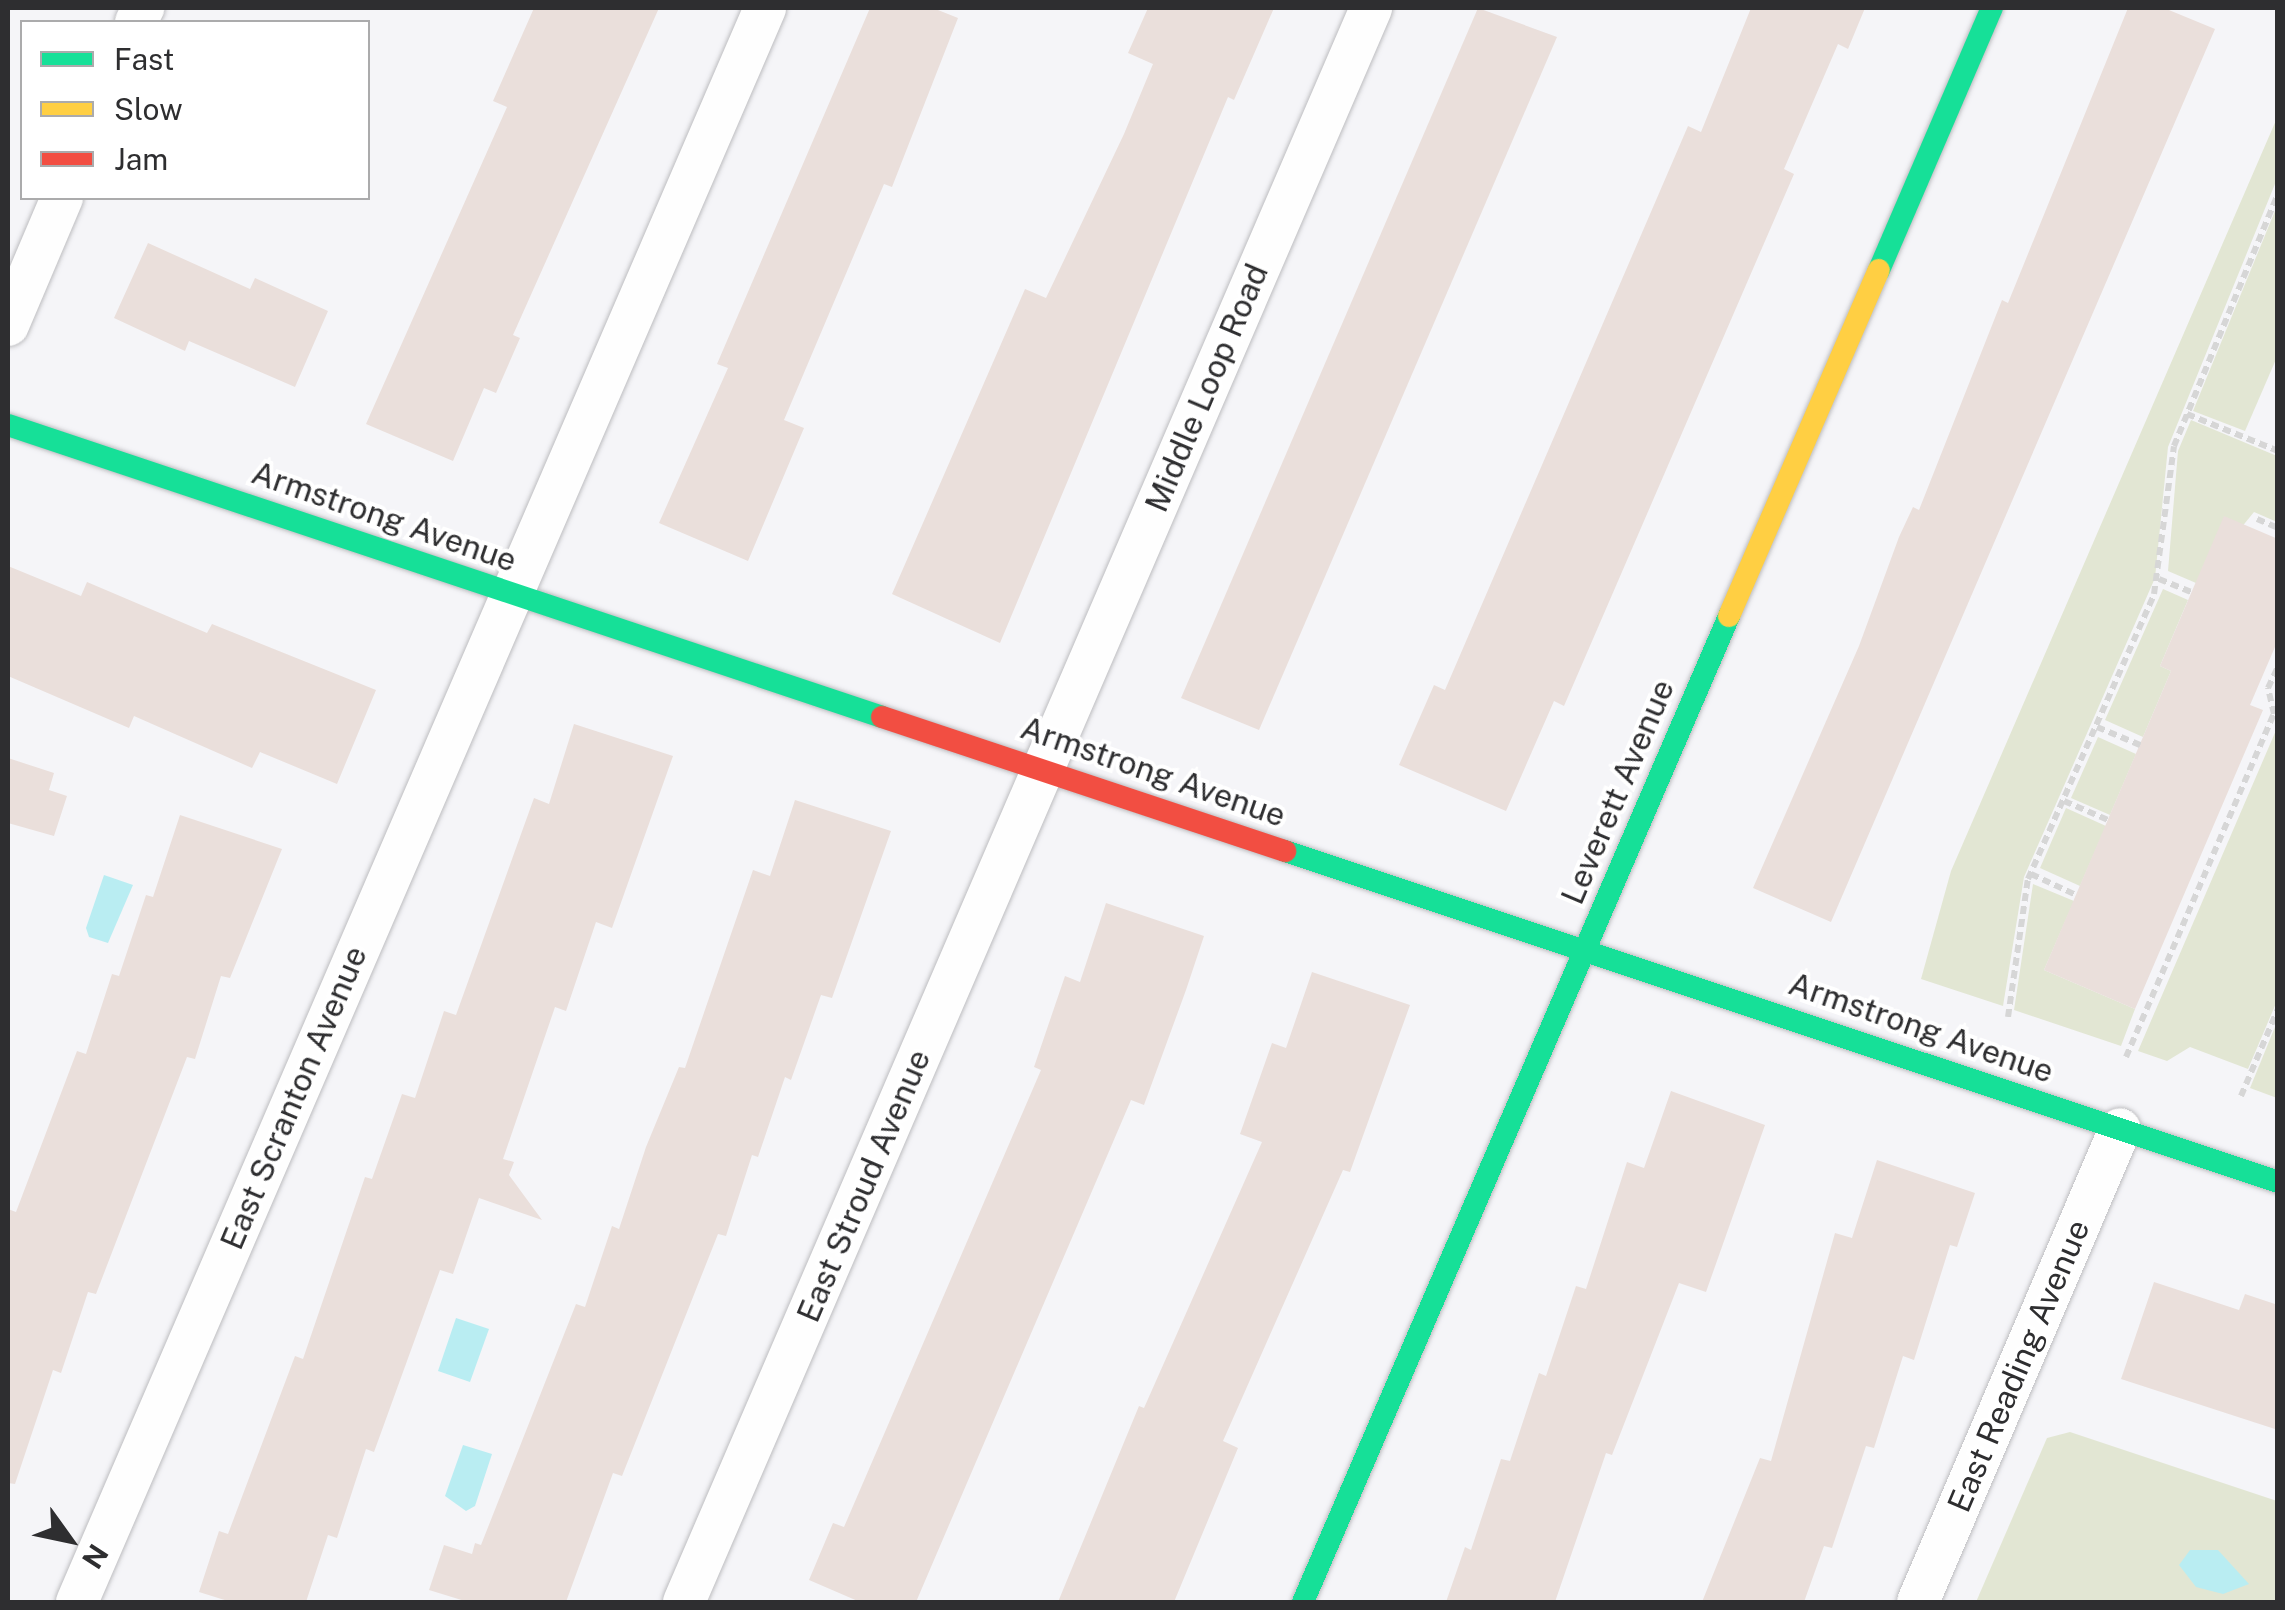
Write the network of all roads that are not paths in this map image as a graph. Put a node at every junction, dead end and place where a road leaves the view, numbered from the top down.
1 (765, 8) edge
2 (1371, 8) edge
3 (1992, 8) edge
4 (61, 200) edge
5 (8, 324) edge
6 (8, 425) edge
7 (511, 594) junction
8 (1044, 769) junction
9 (1584, 951) junction
10 (2120, 1129) junction
11 (2278, 1182) edge
12 (77, 1602) edge
13 (684, 1602) edge
14 (1303, 1602) edge
15 (1918, 1602) edge

1 - 7 street
2 - 8 street, Middle Loop Road
3 - 9 street, Leverett Avenue
4 - 5 street
6 - 7 street, Armstrong Avenue
7 - 8 street, Armstrong Avenue
7 - 12 street, East Scranton Avenue
8 - 9 street, Armstrong Avenue
8 - 13 street, East Stroud Avenue
9 - 10 street, Armstrong Avenue
9 - 14 street, Leverett Avenue
10 - 11 street, Armstrong Avenue
10 - 15 street, East Reading Avenue

